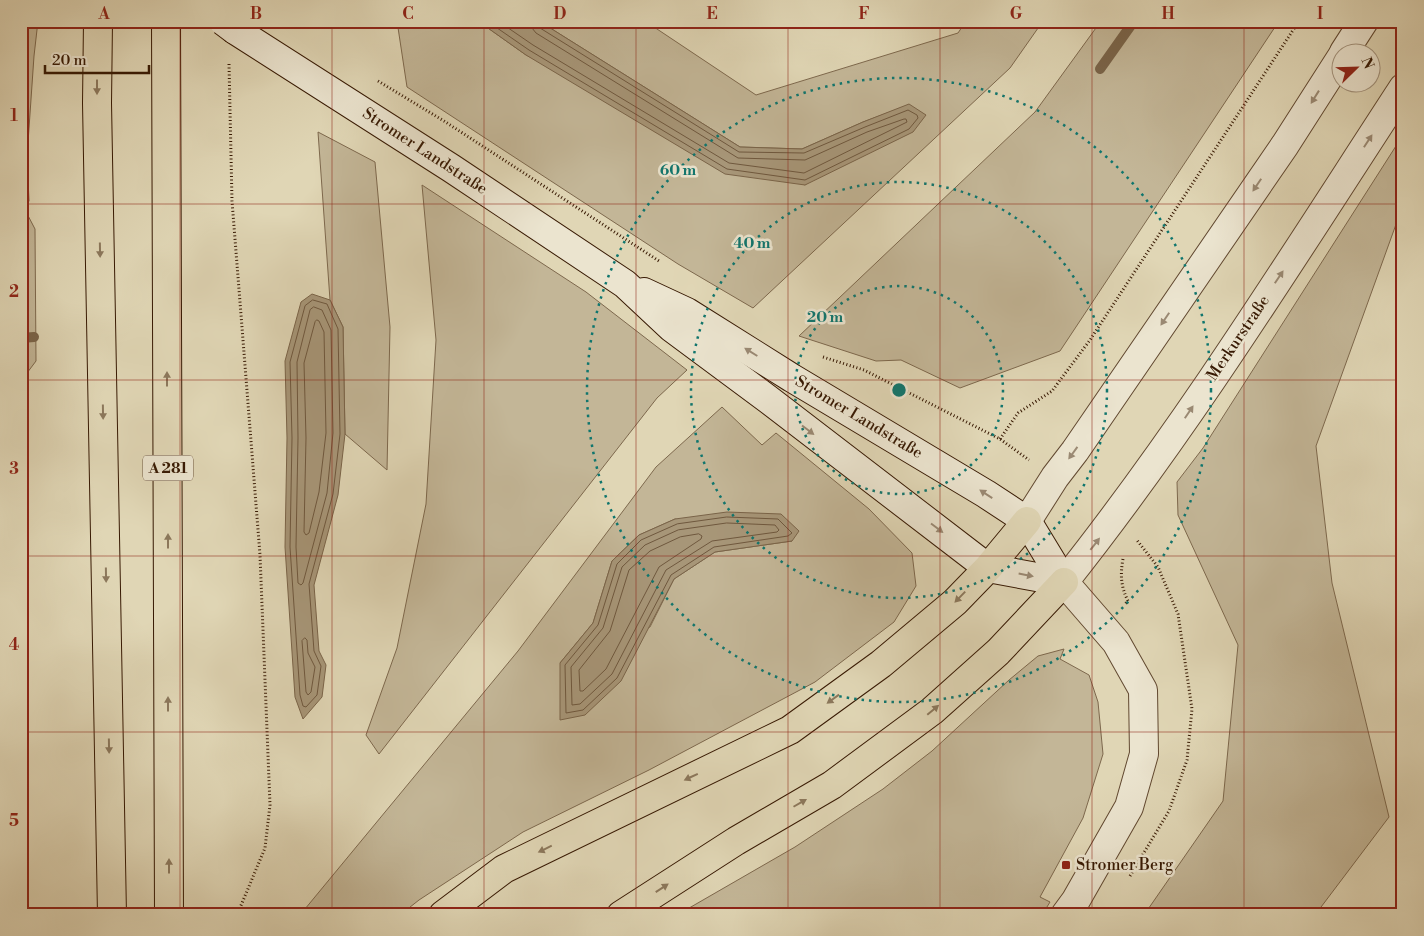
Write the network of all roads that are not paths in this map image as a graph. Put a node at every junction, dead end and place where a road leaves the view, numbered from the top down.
1 (98, 21) edge
2 (166, 21) edge
3 (1364, 21) edge
4 (229, 25) edge
5 (1350, 42) edge
6 (1332, 72) edge
7 (1403, 88) edge
8 (680, 320) junction
9 (1026, 521) junction
10 (988, 568) junction
11 (1064, 582) junction
12 (112, 915) edge
13 (169, 915) edge
14 (443, 915) edge
15 (621, 915) edge
16 (1066, 915) edge

1 -> 12 highway
13 -> 2 highway, A 281
3 - 5 street
4 - 8 street, Stromer Landstraße
6 -> 9 street
11 -> 7 street, Merkurstraße
9 -> 8 street, Stromer Landstraße
8 -> 10 street, Stromer Landstraße
9 - 10 highway
9 - 11 street, Stromer Landstraße
10 -> 11 street, Stromer Landstraße
10 -> 14 highway
15 -> 11 highway
11 - 16 street, Stromer Landstraße

